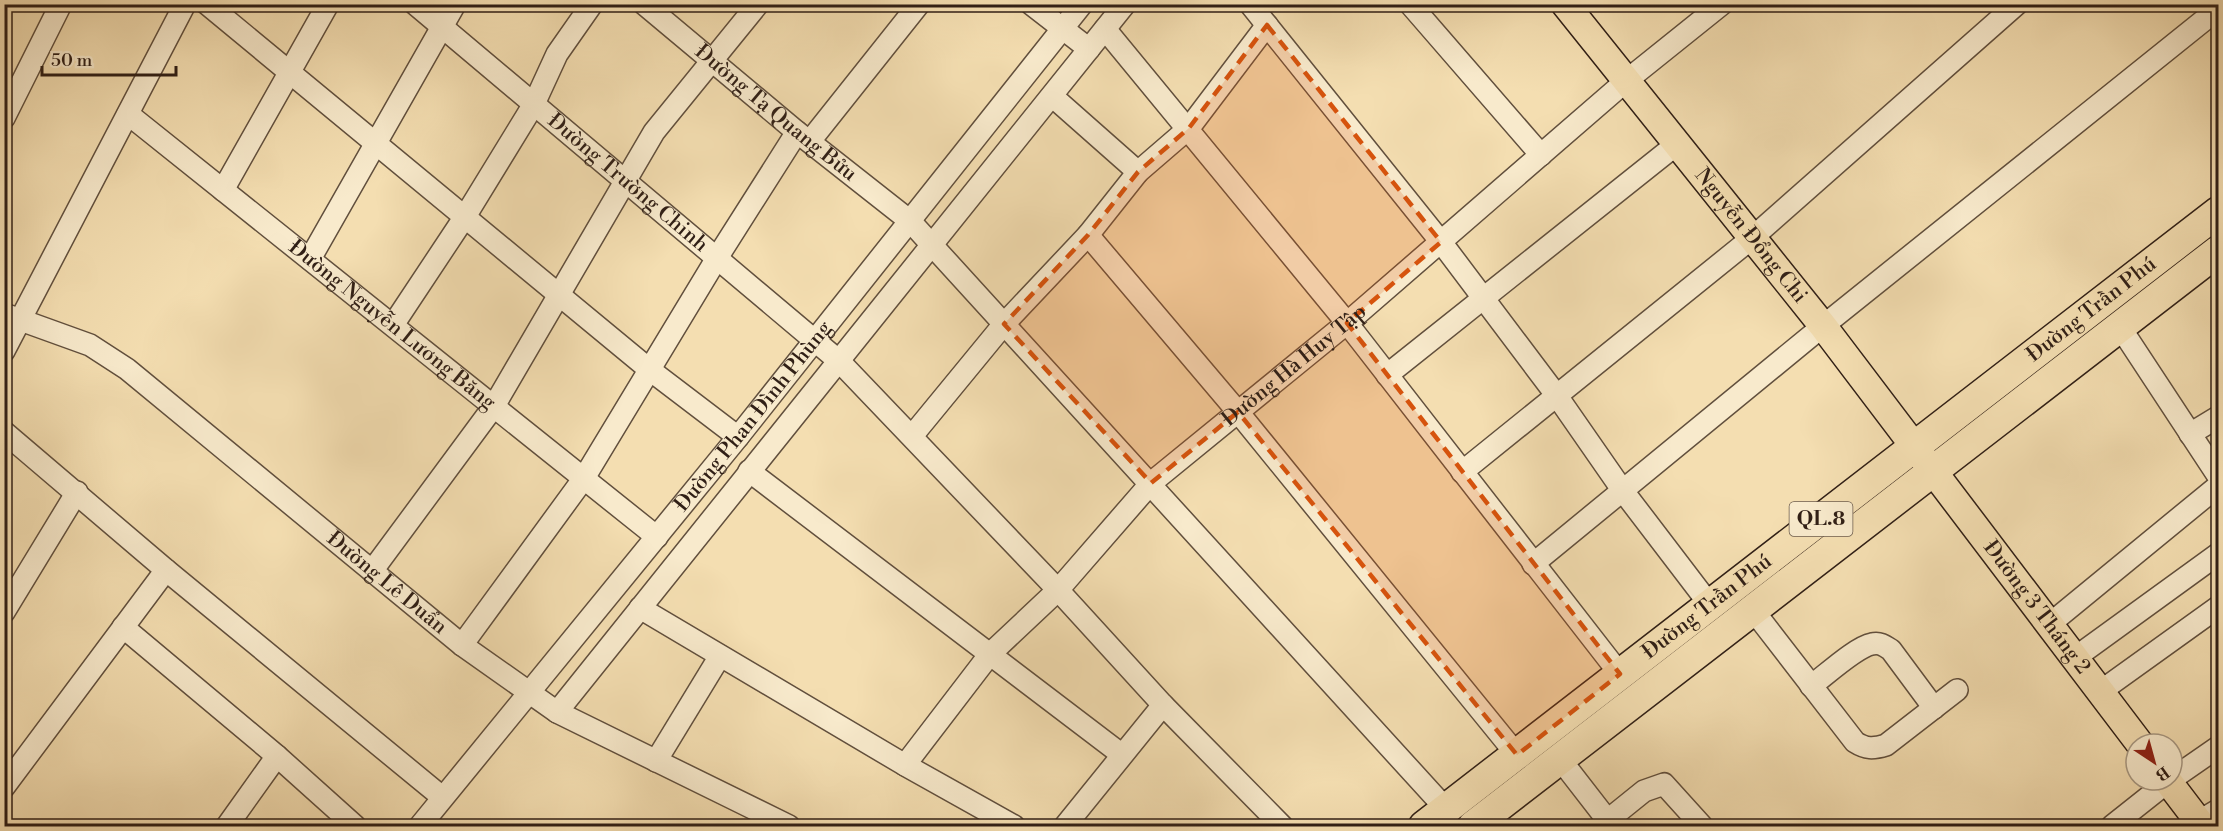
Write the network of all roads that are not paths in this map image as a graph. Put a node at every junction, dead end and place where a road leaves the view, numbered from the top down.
1 (61, 4) edge
2 (185, 4) edge
3 (207, 4) edge
4 (328, 4) edge
5 (415, 4) edge
6 (455, 4) edge
7 (592, 4) edge
8 (644, 4) edge
9 (758, 4) edge
10 (919, 4) edge
11 (1031, 4) edge
12 (1082, 4) edge
13 (1125, 4) edge
14 (1250, 4) edge
15 (1410, 4) edge
16 (1564, 4) edge
17 (2018, 4) edge
18 (1716, 6) edge
19 (2218, 9) edge
20 (1267, 26) junction
21 (442, 27) junction
22 (1062, 29) junction
23 (1105, 29) junction
24 (1089, 49) junction
25 (711, 62) junction
26 (291, 73) junction
27 (1626, 81) junction
28 (1052, 96) junction
29 (534, 104) junction
30 (128, 114) junction
31 (4, 118) edge
32 (1189, 128) junction
33 (804, 137) junction
34 (377, 144) junction
35 (1677, 144) junction
36 (1541, 155) junction
37 (1138, 172) junction
38 (626, 182) junction
39 (223, 190) junction
40 (2218, 212) edge
41 (466, 215) junction
42 (910, 221) junction
43 (1088, 235) junction
44 (1752, 238) junction
45 (1441, 242) junction
46 (931, 246) junction
47 (2218, 251) edge
48 (717, 258) junction
49 (310, 259) junction
50 (560, 295) junction
51 (1483, 298) junction
52 (13, 317) edge
53 (1347, 323) junction
54 (1004, 324) junction
55 (393, 325) junction
56 (1823, 326) junction
57 (2120, 327) junction
58 (814, 340) junction
59 (4, 351) edge
60 (839, 361) junction
61 (650, 369) junction
62 (1387, 375) junction
63 (1557, 396) junction
64 (494, 406) junction
65 (1238, 412) junction
66 (2218, 417) edge
67 (4, 432) edge
68 (2190, 434) junction
69 (912, 436) junction
70 (738, 437) junction
71 (1914, 447) junction
72 (749, 471) junction
73 (1462, 472) junction
74 (1932, 472) junction
75 (2218, 476) edge
76 (584, 478) junction
77 (1151, 483) junction
78 (2218, 486) edge
79 (1623, 491) junction
80 (77, 492) junction
81 (657, 537) junction
82 (2218, 554) edge
83 (1533, 564) junction
84 (166, 570) junction
85 (372, 571) junction
86 (1058, 590) junction
87 (1710, 605) junction
88 (2218, 607) edge
89 (640, 608) junction
90 (1753, 610) junction
91 (4, 612) edge
92 (2051, 623) junction
93 (123, 627) junction
94 (462, 645) junction
95 (990, 654) junction
96 (720, 656) junction
97 (2076, 657) junction
98 (1620, 674) junction
99 (1811, 686) junction
100 (1957, 690) dead end
101 (2101, 691) junction
102 (527, 693) junction
103 (1163, 705) junction
104 (1934, 708) junction
105 (557, 712) junction
106 (2131, 732) edge
107 (1544, 734) junction
108 (2218, 747) edge
109 (1121, 754) junction
110 (1517, 755) junction
111 (277, 756) junction
112 (1560, 759) junction
113 (657, 761) junction
114 (905, 765) junction
115 (2184, 770) edge
116 (4, 787) edge
117 (2154, 792) edge
118 (2180, 792) edge
119 (442, 797) junction
120 (1435, 818) edge
121 (2206, 820) edge
122 (776, 824) edge
123 (1610, 824) edge
124 (227, 826) edge
125 (355, 826) edge
126 (420, 826) edge
127 (1014, 826) edge
128 (1065, 826) edge
129 (1282, 826) edge
130 (1473, 826) edge
131 (1702, 826) edge
132 (2112, 826) edge

1 - 31 street
2 - 30 street
3 - 26 street
4 - 26 street
5 - 21 street, Đường Trường Chinh
6 - 21 street
7 - 29 street
8 - 25 street, Đường Tạ Quang Bửu
9 - 25 street
10 - 33 street
11 - 22 street
12 - 22 street, Đường Phan Đình Phùng
13 - 23 street, Đường Phan Đình Phùng
14 - 20 street
15 - 36 street
16 - 27 main road, Nguyễn Đổng Chi
17 - 44 street
18 - 27 street, Đường Hà Huy Tập
19 - 56 street
20 - 32 street
20 - 45 street
21 - 29 street, Đường Trường Chinh
21 - 34 street
22 - 24 street
22 - 42 street, Đường Phan Đình Phùng
23 - 24 street, Đường Phan Đình Phùng
23 - 32 street
24 - 28 street, Đường Phan Đình Phùng
25 - 33 street, Đường Tạ Quang Bửu
25 - 38 street
26 - 34 street
26 - 39 street
27 - 35 main road, Nguyễn Đổng Chi
27 - 36 street, Đường Hà Huy Tập
28 - 37 street
28 - 46 street, Đường Phan Đình Phùng
29 - 38 street, Đường Trường Chinh
29 - 41 street
30 - 39 street, Đường Nguyễn Lương Băng
30 - 52 street
32 - 37 street
32 - 53 street
33 - 42 street, Đường Tạ Quang Bửu
33 - 48 street
34 - 41 street
34 - 49 street
35 - 44 main road, Nguyễn Đổng Chi
35 - 51 street
36 - 45 street, Đường Hà Huy Tập
37 - 43 street
38 - 48 street, Đường Trường Chinh
38 - 50 street
39 - 49 street, Đường Nguyễn Lương Băng
40 - 71 highway, Đường Trần Phú / QL.8
41 - 50 street
41 - 55 street
42 - 46 street, Đường Tạ Quang Bửu
42 - 58 street, Đường Phan Đình Phùng
43 - 54 street
43 - 65 street
44 - 56 main road, Nguyễn Đổng Chi
44 - 63 street
45 - 51 street
45 - 53 street, Đường Hà Huy Tập
46 - 54 street, Đường Tạ Quang Bửu
46 - 60 street, Đường Phan Đình Phùng
47 - 57 highway, Đường Trần Phú / QL.8
48 - 58 street, Đường Trường Chinh
48 - 61 street
49 - 55 street, Đường Nguyễn Lương Băng
50 - 61 street
50 - 64 street
51 - 62 street
51 - 63 street
52 - 59 street
52 - 85 street, Đường Lê Duẩn
53 - 62 street
53 - 65 street, Đường Hà Huy Tập
54 - 69 street
54 - 77 street, Đường Tạ Quang Bửu
55 - 64 street, Đường Nguyễn Lương Băng
56 - 71 main road, Nguyễn Đổng Chi
56 - 79 street
57 - 68 street
57 - 74 highway, Đường Trần Phú / QL.8
58 - 60 street, Đường Trường Chinh
58 - 70 street, Đường Phan Đình Phùng
60 - 69 street, Đường Trường Chinh
60 - 72 street, Đường Phan Đình Phùng
61 - 70 street
61 - 76 street
62 - 73 street
63 - 73 street
63 - 79 street
64 - 76 street, Đường Nguyễn Lương Băng
64 - 85 street
65 - 77 street, Đường Hà Huy Tập
65 - 110 street
66 - 68 street
67 - 80 street
68 - 75 street
69 - 86 street, Đường Trường Chinh
70 - 81 street, Đường Phan Đình Phùng
71 - 74 main road, Nguyễn Đổng Chi
71 - 87 highway, Đường Trần Phú / QL.8
72 - 89 street, Đường Phan Đình Phùng
72 - 95 street
73 - 83 street
74 - 90 highway, Đường Trần Phú / QL.8
74 - 92 main road, Đường 3 Tháng 2
76 - 81 street, Đường Nguyễn Lương Băng
76 - 94 street
77 - 86 street, Đường Hà Huy Tập
77 - 120 street, Đường Tạ Quang Bửu
78 - 92 street
79 - 83 street
79 - 87 street
80 - 84 street
80 - 91 street
81 - 102 street, Đường Phan Đình Phùng
82 - 97 street
83 - 98 street
84 - 93 street
84 - 119 street
85 - 94 street, Đường Lê Duẩn
86 - 95 street, Đường Hà Huy Tập
86 - 103 street, Đường Trường Chinh
87 - 98 highway, Đường Trần Phú / QL.8
88 - 101 street
89 - 96 street
89 - 105 street, Đường Phan Đình Phùng
90 - 99 street
90 - 112 highway, Đường Trần Phú / QL.8
92 - 97 main road, Đường 3 Tháng 2
93 - 111 street
93 - 116 street
94 - 102 street, Đường Lê Duẩn
95 - 109 street
95 - 114 street, Đường Hà Huy Tập
96 - 113 street
96 - 114 street
97 - 101 main road, Đường 3 Tháng 2
98 - 107 highway, Đường Trần Phú / QL.8
99 - 104 street
99 - 104 street
100 - 104 street
101 - 106 main road, Đường 3 Tháng 2
102 - 105 street, Đường Lê Duẩn
102 - 119 street, Đường Phan Đình Phùng
103 - 109 street
103 - 129 street, Đường Trường Chinh
105 - 113 street, Đường Lê Duẩn
107 - 110 highway, Đường Trần Phú / QL.8
107 - 112 main road
108 - 115 street
109 - 128 street
110 - 120 highway, Đường Trần Phú / QL.8
111 - 124 street
111 - 125 street
112 - 123 street
112 - 130 highway, Đường Trần Phú / QL.8
113 - 122 street, Đường Lê Duẩn
114 - 127 street
117 - 132 street
118 - 121 main road
119 - 126 street, Đường Phan Đình Phùng
123 - 131 street

